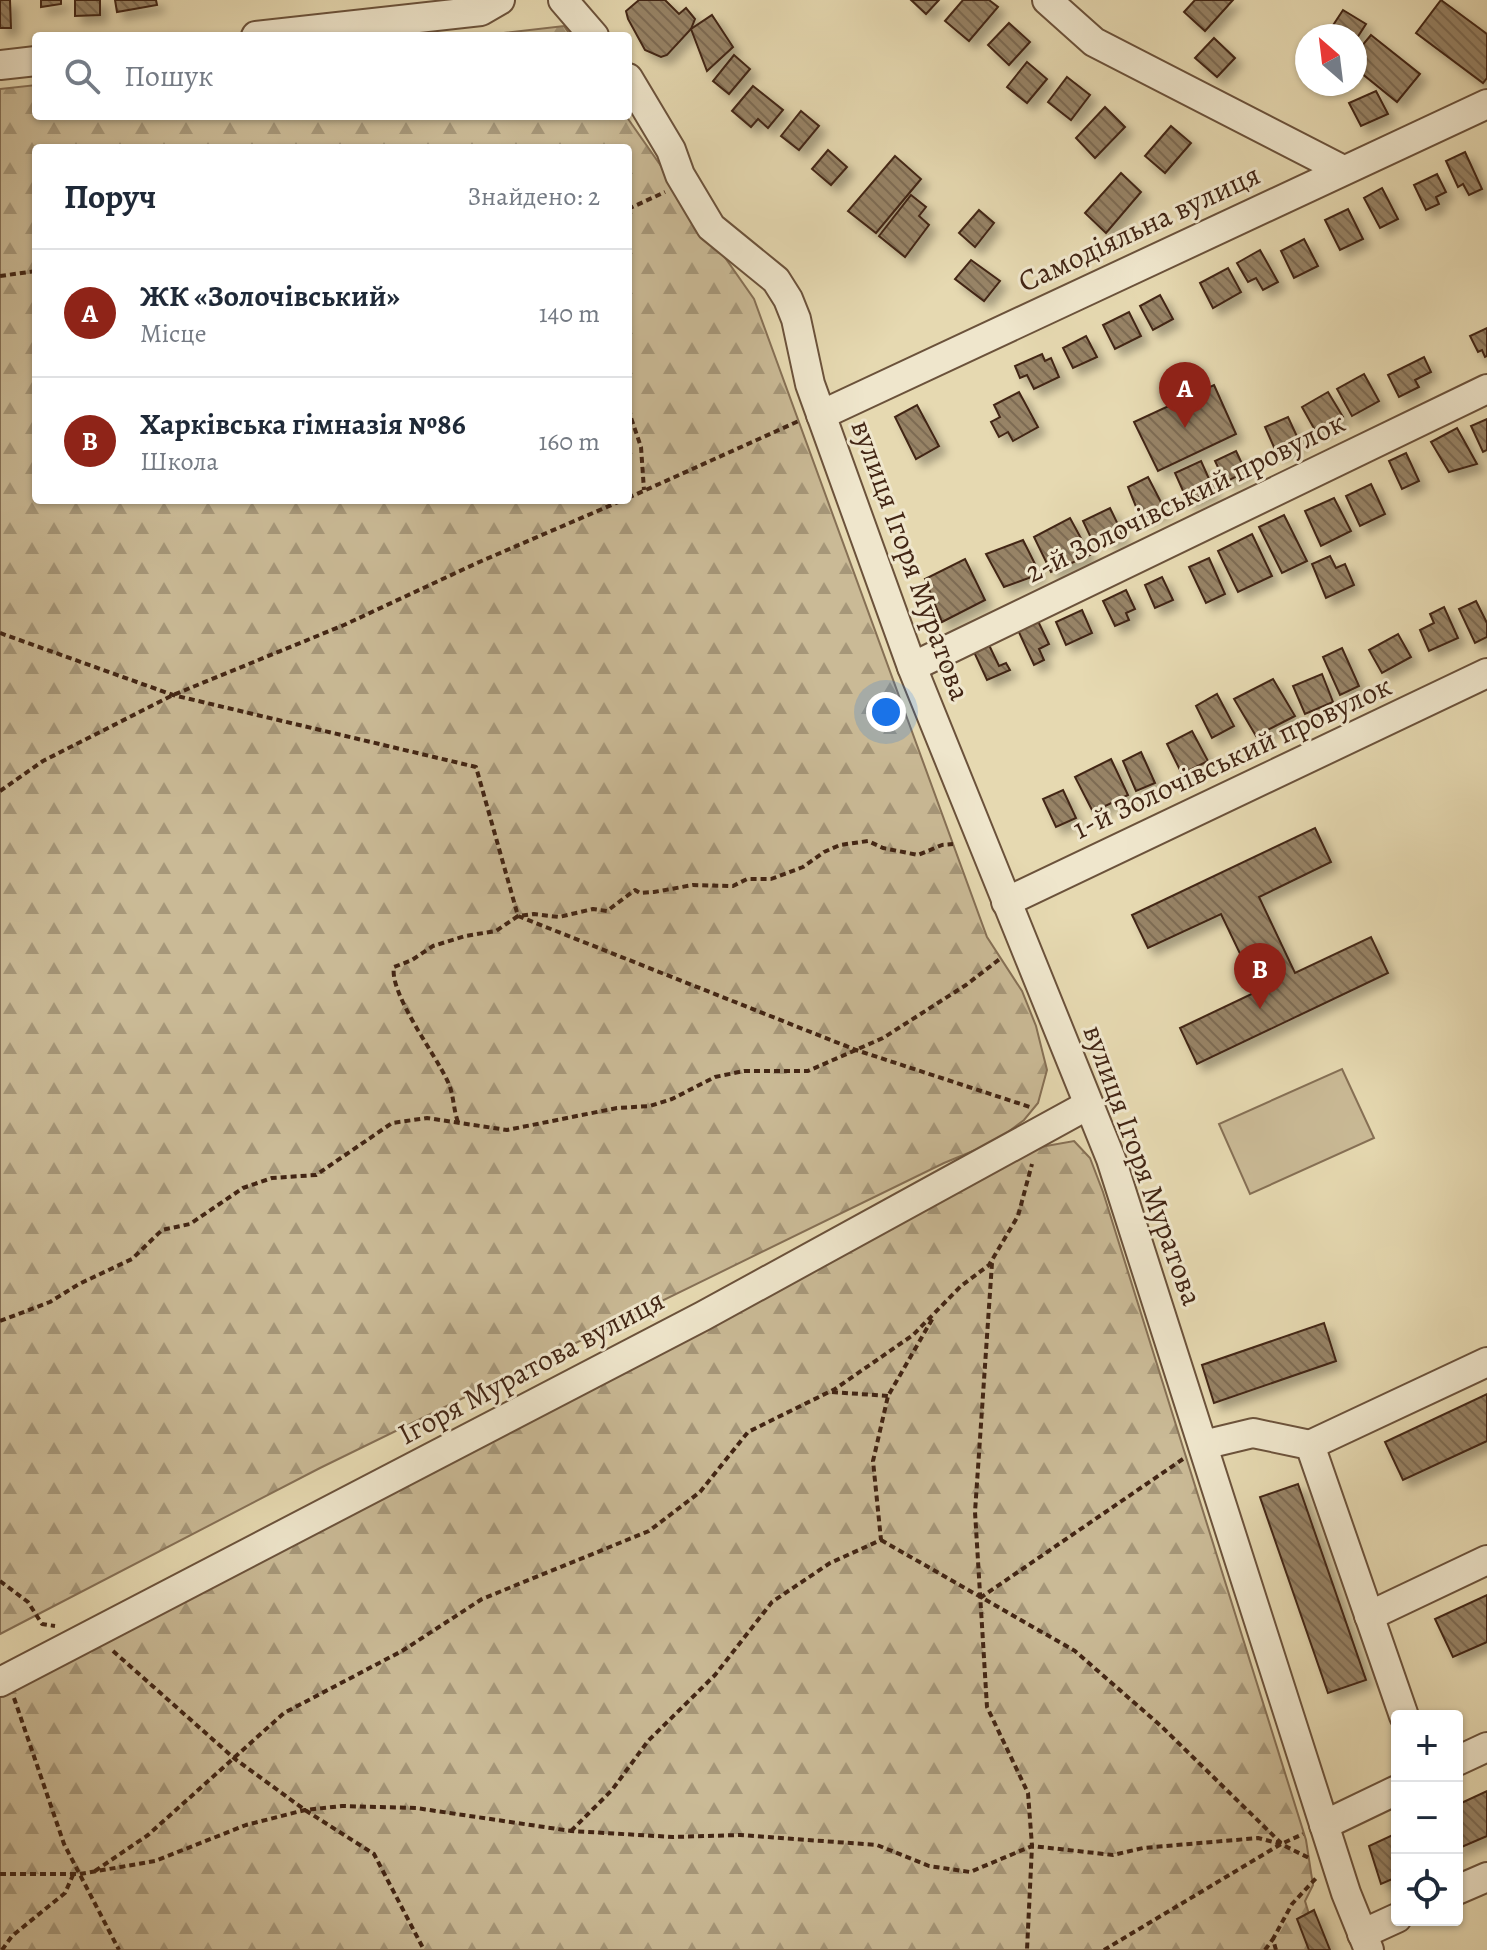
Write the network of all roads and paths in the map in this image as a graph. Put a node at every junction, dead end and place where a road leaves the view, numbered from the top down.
1 (500, 0) edge
2 (563, 0) edge
3 (1047, 0) edge
4 (292, 32) edge
5 (591, 32) edge
6 (32, 61) edge
7 (0, 65) edge
8 (632, 85) edge
9 (1487, 104) edge
10 (1343, 170) junction
11 (682, 178) junction
12 (632, 207) edge
13 (32, 272) edge
14 (0, 276) edge
15 (1487, 389) edge
16 (821, 415) junction
17 (632, 421) edge
18 (644, 490) junction
19 (632, 496) edge
20 (613, 504) edge
21 (0, 633) edge
22 (912, 667) junction
23 (1487, 673) edge
24 (173, 695) junction
25 (0, 791) edge
26 (953, 844) dead end
27 (1006, 902) junction
28 (518, 916) junction
29 (1001, 958) dead end
30 (856, 1050) junction
31 (1066, 1118) junction
32 (458, 1122) junction
33 (992, 1260) junction
34 (938, 1310) junction
35 (0, 1321) edge
36 (1487, 1362) edge
37 (830, 1391) junction
38 (888, 1396) junction
39 (1203, 1445) junction
40 (1310, 1445) junction
41 (881, 1540) junction
42 (1487, 1560) edge
43 (0, 1581) edge
44 (980, 1598) junction
45 (1369, 1616) junction
46 (42, 1624) dead end
47 (93, 1634) junction
48 (4, 1680) edge
49 (1402, 1710) edge
50 (1487, 1747) edge
51 (1463, 1758) edge
52 (235, 1759) junction
53 (1391, 1793) edge
54 (305, 1810) junction
55 (1324, 1825) junction
56 (571, 1831) junction
57 (1281, 1844) junction
58 (1032, 1846) junction
59 (1335, 1858) junction
60 (93, 1872) junction
61 (0, 1874) edge
62 (76, 1874) junction
63 (1487, 1877) edge
64 (1463, 1887) edge
65 (1391, 1923) edge
66 (1273, 1939) junction
67 (1366, 1942) edge
68 (2, 1950) edge
69 (119, 1950) edge
70 (424, 1950) edge
71 (1027, 1950) edge
72 (1104, 1950) edge
73 (1265, 1950) edge
74 (1276, 1950) edge

1 - 4 street
2 - 5 street
3 - 10 street
6 - 7 street
8 - 11 street, вулиця Ігоря Муратова
9 - 10 street, Самодіяльна вулиця
10 - 16 street, Самодіяльна вулиця
11 - 12 path
11 - 16 street, вулиця Ігоря Муратова
13 - 14 path
15 - 22 street, 2-й Золочівський провулок
16 - 18 path
16 - 22 street, вулиця Ігоря Муратова
17 - 18 path
18 - 19 path
20 - 24 path
21 - 24 path
22 - 27 street, вулиця Ігоря Муратова
23 - 27 street, 1-й Золочівський провулок
24 - 25 path
24 - 28 path
26 - 28 path
27 - 31 street, вулиця Ігоря Муратова
28 - 30 path
28 - 32 path
29 - 30 path
30 - 31 path
30 - 32 path
31 - 33 path
31 - 39 street, вулиця Ігоря Муратова
31 - 47 street, Ігоря Муратова вулиця
32 - 35 path
33 - 34 path
33 - 44 path
34 - 37 path
34 - 38 path
36 - 40 street
37 - 38 path
37 - 52 path
38 - 41 path
39 - 40 street
39 - 44 path
39 - 55 street, вулиця Ігоря Муратова
40 - 45 street
41 - 44 path
41 - 56 path
42 - 45 street
43 - 46 path
44 - 57 path
44 - 58 path
45 - 49 street
47 - 48 street, Ігоря Муратова вулиця
47 - 52 path
48 - 62 path
50 - 51 street
52 - 54 path
52 - 60 path
53 - 55 street
54 - 56 path
54 - 60 path
54 - 70 path
55 - 59 street, вулиця Ігоря Муратова
56 - 58 path
57 - 58 path
57 - 59 path
57 - 72 path
58 - 71 path
59 - 66 path
59 - 67 street, вулиця Ігоря Муратова
60 - 62 path
61 - 62 path
62 - 68 path
62 - 69 path
63 - 64 street
65 - 67 street
66 - 73 path
66 - 74 path

